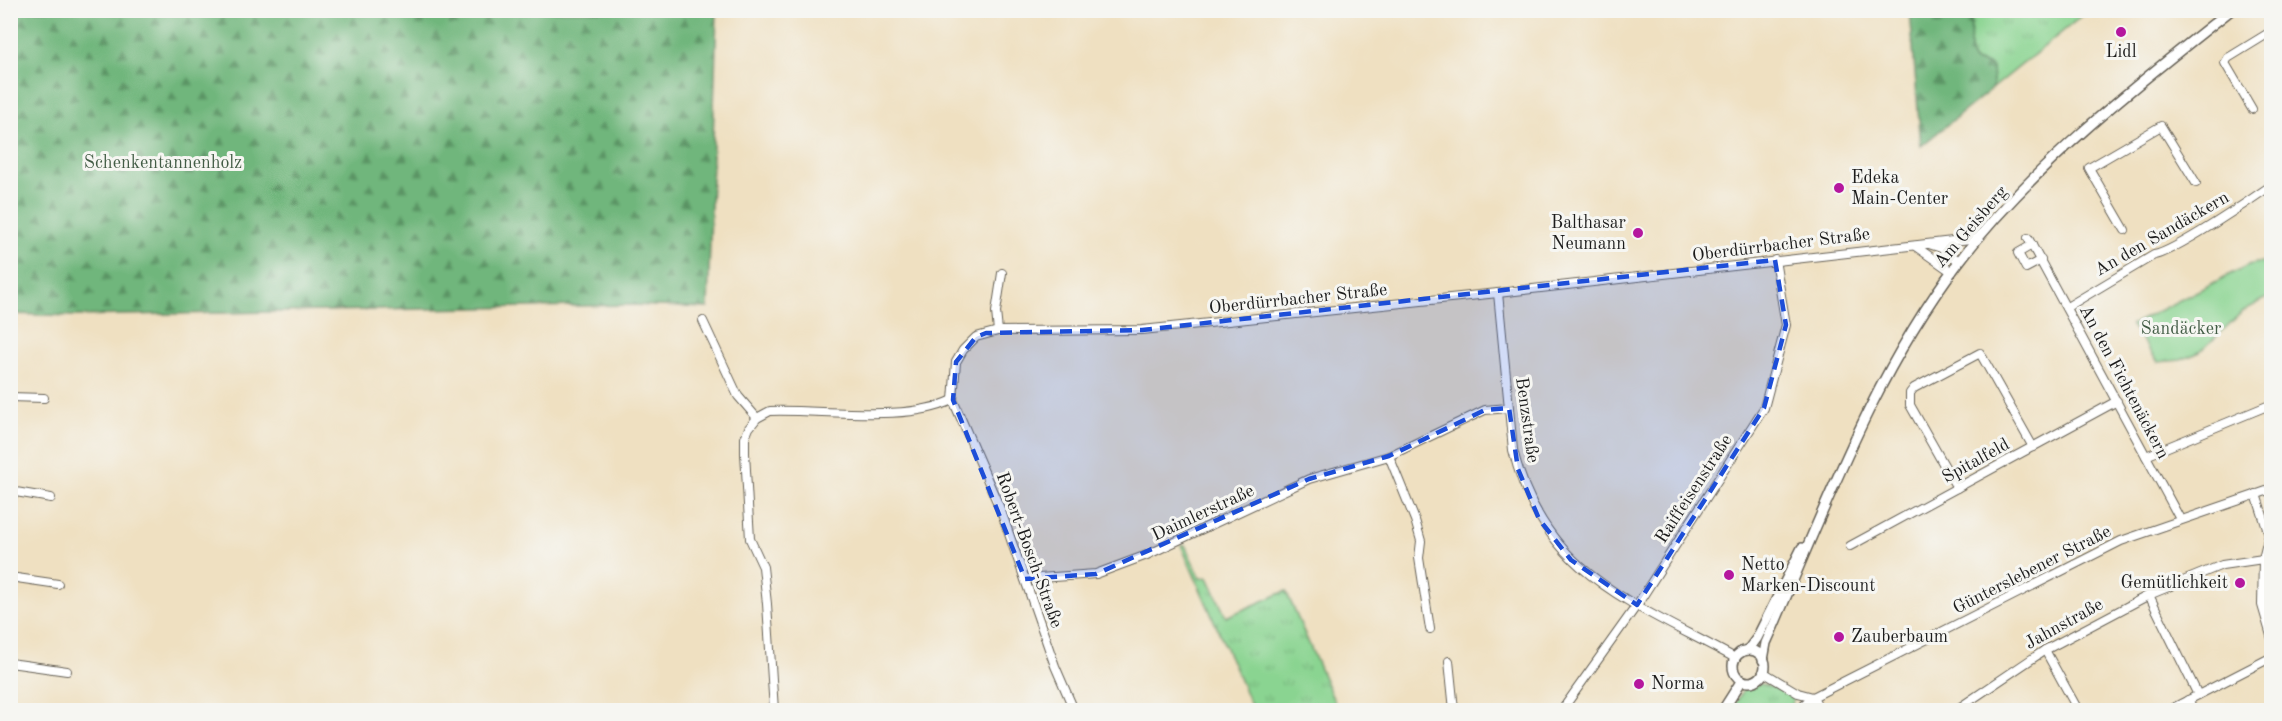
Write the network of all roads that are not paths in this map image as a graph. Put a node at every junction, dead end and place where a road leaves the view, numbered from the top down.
1 (2231, 10) edge
2 (2271, 31) edge
3 (2252, 109) dead end
4 (2196, 183) dead end
5 (2271, 185) edge
6 (2125, 230) dead end
7 (1979, 238) junction
8 (1928, 244) junction
9 (1915, 246) junction
10 (1775, 260) junction
11 (2041, 260) junction
12 (1959, 261) junction
13 (1952, 272) junction
14 (1002, 273) dead end
15 (1498, 293) junction
16 (2067, 308) junction
17 (703, 321) dead end
18 (998, 331) junction
19 (10, 397) edge
20 (44, 398) dead end
21 (953, 400) junction
22 (2117, 401) junction
23 (2271, 404) edge
24 (1509, 408) junction
25 (757, 418) junction
26 (2033, 447) junction
27 (1389, 456) junction
28 (2146, 456) junction
29 (1957, 488) junction
30 (2271, 489) edge
31 (10, 491) edge
32 (2256, 494) junction
33 (51, 498) dead end
34 (2180, 519) junction
35 (1814, 528) junction
36 (2270, 535) edge
37 (1850, 546) dead end
38 (2263, 559) junction
39 (10, 577) edge
40 (1024, 579) junction
41 (58, 584) dead end
42 (2149, 595) junction
43 (1637, 605) junction
44 (1430, 629) dead end
45 (2271, 639) edge
46 (1748, 650) junction
47 (2045, 650) junction
48 (2271, 657) edge
49 (1735, 658) junction
50 (1763, 660) junction
51 (1449, 661) dead end
52 (10, 663) edge
53 (67, 671) dead end
54 (1763, 672) junction
55 (1742, 680) junction
56 (2198, 695) junction
57 (1813, 697) junction
58 (2188, 700) junction
59 (774, 711) edge
60 (1074, 711) edge
61 (1454, 711) edge
62 (1562, 711) edge
63 (1723, 711) edge
64 (1797, 711) edge
65 (1820, 711) edge
66 (1956, 711) edge
67 (2078, 711) edge
68 (2169, 711) edge
69 (2194, 711) edge

1 - 7 street, Am Geisberg
2 - 3 street
4 - 6 street
5 - 16 street, An den Sandäckern
7 - 8 street, Oberdürrbacher Straße
7 - 12 street, Am Geisberg
8 - 9 street, Oberdürrbacher Straße
8 - 12 street
9 - 10 street, Oberdürrbacher Straße
9 - 13 street
10 - 15 street, Oberdürrbacher Straße
10 - 43 street, Raiffeisenstraße
11 - 11 street, An den Fichtenäckern
11 - 16 street, An den Fichtenäckern
12 - 13 street, Am Geisberg
13 - 35 street, Am Geisberg
14 - 18 street
15 - 18 street, Oberdürrbacher Straße
15 - 24 street, Benzstraße
16 - 22 street, An den Fichtenäckern
17 - 25 street
18 - 21 street, Oberdürrbacher Straße
19 - 20 street
21 - 25 street
21 - 40 street, Robert-Bosch-Straße
22 - 26 street, Spitalfeld
22 - 28 street, An den Fichtenäckern
23 - 28 street
24 - 27 street, Daimlerstraße
24 - 43 street, Benzstraße
25 - 59 street
26 - 29 street, Spitalfeld
26 - 29 street
27 - 40 street, Daimlerstraße
27 - 44 street
28 - 34 street, An den Fichtenäckern
29 - 37 street, Spitalfeld
30 - 32 street, Günterslebener Straße
31 - 33 street
32 - 34 street, Günterslebener Straße
32 - 36 street
34 - 57 street, Günterslebener Straße
35 - 46 street, Am Geisberg
35 - 50 street, Am Geisberg
36 - 38 street
38 - 42 street, Jahnstraße
38 - 45 street
39 - 41 street
40 - 60 street, Robert-Bosch-Straße
42 - 47 street, Jahnstraße
42 - 56 street
43 - 49 street, Benzstraße
43 - 62 street, Raiffeisenstraße
46 - 49 street
46 - 50 street
47 - 66 street, Jahnstraße
47 - 67 street
48 - 56 street
49 - 55 street
50 - 54 street
51 - 61 street
52 - 53 street
54 - 55 street
54 - 57 street
55 - 63 street
56 - 58 street
57 - 64 street, Günterslebener Straße
57 - 65 street
58 - 68 street
58 - 69 street

